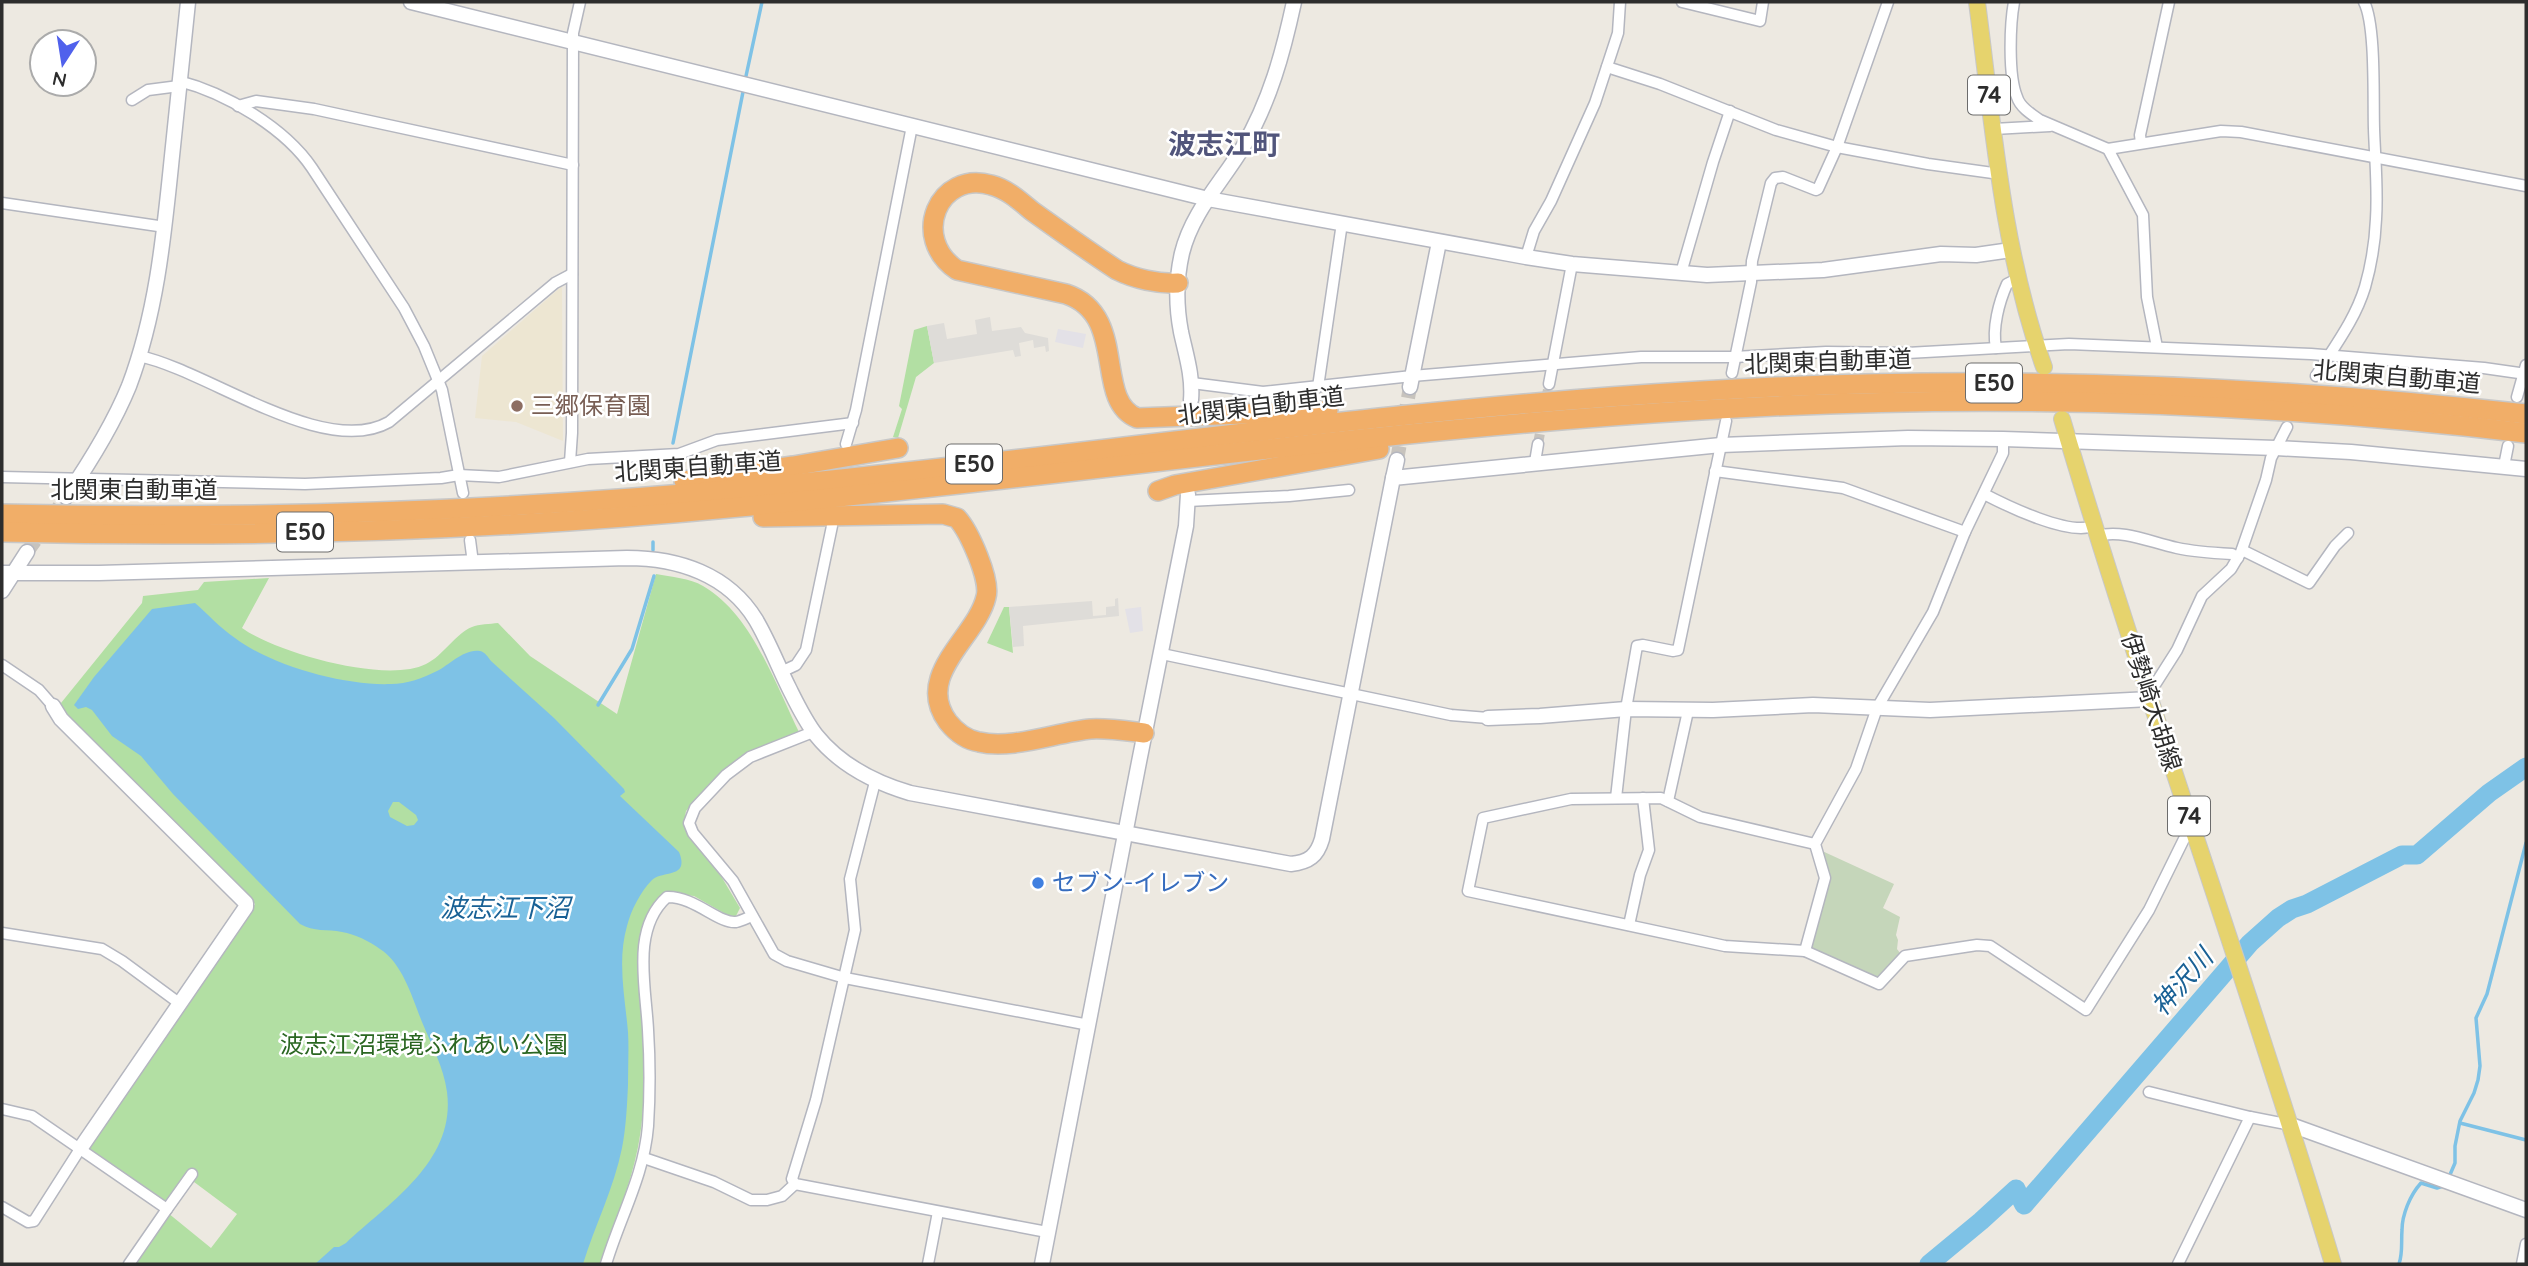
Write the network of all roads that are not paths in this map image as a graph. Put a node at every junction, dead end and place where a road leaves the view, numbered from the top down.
1 (188, 2) edge
2 (411, 2) edge
3 (580, 2) edge
4 (1294, 2) edge
5 (1620, 2) edge
6 (1682, 2) edge
7 (1763, 2) edge
8 (1888, 2) edge
9 (1978, 2) edge
10 (2014, 2) edge
11 (2169, 2) edge
12 (2364, 2) edge
13 (573, 42) junction
14 (1607, 67) junction
15 (179, 83) junction
16 (132, 100) dead end
17 (238, 106) junction
18 (1730, 111) junction
19 (912, 126) junction
20 (2054, 126) junction
21 (1994, 129) junction
22 (2141, 143) junction
23 (1836, 147) junction
24 (2108, 149) junction
25 (2375, 156) junction
26 (573, 165) junction
27 (2000, 174) junction
28 (2526, 186) edge
29 (1208, 199) junction
30 (2, 203) edge
31 (1342, 223) junction
32 (165, 227) junction
33 (1439, 242) junction
34 (2011, 250) junction
35 (1526, 257) junction
36 (1572, 264) junction
37 (1682, 273) junction
38 (572, 274) junction
39 (1752, 274) junction
40 (2017, 279) junction
41 (1178, 282) junction
42 (2036, 345) junction
43 (2157, 347) junction
44 (1996, 348) junction
45 (1097, 354) dead end
46 (2329, 355) junction
47 (139, 356) junction
48 (1734, 357) junction
49 (1554, 365) junction
50 (2044, 367) dead end
51 (2526, 371) edge
52 (1732, 373) dead end
53 (2316, 376) dead end
54 (439, 380) junction
55 (1411, 382) junction
56 (1192, 383) junction
57 (1549, 384) tunnel mouth
58 (1318, 387) junction
59 (1191, 400) dead end
60 (2522, 405) edge
61 (1462, 410) junction
62 (1584, 418) junction
63 (2062, 419) dead end
64 (1726, 421) dead end
65 (853, 422) junction
66 (2287, 427) dead end
67 (2526, 433) edge
68 (2003, 439) junction
69 (2069, 442) junction
70 (846, 444) dead end
71 (1538, 444) tunnel mouth
72 (1721, 445) junction
73 (2508, 446) dead end
74 (898, 447) dead end
75 (2276, 448) junction
76 (1396, 460) tunnel mouth
77 (570, 462) junction
78 (1535, 462) junction
79 (2504, 466) junction
80 (2526, 469) edge
81 (1715, 471) junction
82 (459, 475) junction
83 (2, 477) edge
84 (1393, 478) junction
85 (78, 479) junction
86 (1349, 490) dead end
87 (1158, 491) dead end
88 (463, 493) dead end
89 (1984, 494) junction
90 (66, 497) tunnel mouth
91 (1188, 498) joint
92 (485, 506) junction
93 (2, 514) edge
94 (609, 518) junction
95 (832, 526) dead end
96 (2095, 531) junction
97 (2, 532) edge
98 (1965, 532) junction
99 (2348, 533) dead end
100 (470, 540) dead end
101 (27, 551) tunnel mouth
102 (2240, 554) junction
103 (473, 563) junction
104 (8, 573) edge
105 (2, 591) edge
106 (995, 599) dead end
107 (1162, 654) junction
108 (2, 665) edge
109 (781, 672) junction
110 (1349, 694) junction
111 (2149, 695) junction
112 (53, 706) joint
113 (1877, 708) junction
114 (1626, 709) junction
115 (1688, 711) junction
116 (1488, 718) joint
117 (813, 732) junction
118 (1144, 733) junction
119 (875, 782) junction
120 (1616, 798) junction
121 (1643, 798) junction
122 (1668, 801) junction
123 (2193, 830) junction
124 (1127, 832) junction
125 (1815, 844) junction
126 (752, 916) junction
127 (1629, 925) junction
128 (2, 933) edge
129 (1805, 951) junction
130 (845, 978) junction
131 (179, 1003) junction
132 (1090, 1025) junction
133 (2149, 1092) dead end
134 (2, 1109) edge
135 (2250, 1117) junction
136 (2291, 1125) junction
137 (80, 1149) junction
138 (644, 1158) junction
139 (192, 1174) dead end
140 (795, 1184) junction
141 (2, 1207) edge
142 (167, 1209) junction
143 (2526, 1210) edge
144 (938, 1212) junction
145 (1047, 1232) junction
146 (2526, 1244) edge
147 (607, 1263) edge
148 (129, 1264) edge
149 (621, 1264) edge
150 (929, 1264) edge
151 (1042, 1264) edge
152 (2178, 1264) edge
153 (2333, 1264) edge
154 (2522, 1264) edge

1 - 15 street
2 - 13 street
3 - 13 street
4 - 29 street
5 - 14 street
6 - 7 street
8 - 23 street
9 - 21 main road, 74
10 - 20 street
11 - 22 street
12 - 25 street
13 - 19 street
13 - 26 street
14 - 18 street
14 - 35 street
15 - 16 street
15 - 17 street
15 - 32 street
17 - 26 street
17 - 54 street
18 - 23 street
18 - 37 street
19 - 29 street
19 - 65 street
20 - 21 street
20 - 24 street
21 - 27 main road, 74
22 - 24 street
22 - 25 street
23 - 27 street
23 - 39 street
24 - 43 street
25 - 28 street
25 - 46 street
26 - 38 street
27 - 34 main road, 74
29 - 31 street
29 - 41 street
30 - 32 street
31 - 33 street
31 - 58 street
32 - 47 street
33 - 35 street
33 - 55 street
34 - 39 street
34 - 40 main road, 74
35 - 36 street
36 - 37 street
36 - 49 street
37 - 39 street
38 - 54 street
38 - 77 street
39 - 48 street
40 - 42 main road, 74
40 - 44 street
41 - 45 highway
41 - 56 street
41 - 61 highway
42 - 43 street
42 - 44 street
42 - 50 main road, 74
43 - 46 street
44 - 48 street
46 - 51 street
46 - 53 street
47 - 54 street
47 - 85 street
48 - 49 street
48 - 52 street
49 - 55 street
49 - 57 street
51 - 60 street
54 - 82 street
55 - 58 street
56 - 58 street
56 - 59 street
60 - 61 highway, 北関東自動車道 / E50
61 - 92 highway, 北関東自動車道 / E50
62 - 67 highway, 北関東自動車道 / E50
62 - 87 highway
62 - 94 highway, 北関東自動車道 / E50
63 - 69 main road, 伊勢崎大胡線 / 74
64 - 72 street
65 - 70 street
65 - 77 street
66 - 75 street
68 - 69 street
68 - 72 street
68 - 89 street
69 - 75 street
69 - 96 main road, 伊勢崎大胡線 / 74
71 - 78 street
72 - 78 street
72 - 81 street
73 - 79 street
74 - 92 highway
75 - 79 street
75 - 102 street
76 - 84 street
77 - 82 street
78 - 84 street
79 - 80 street
81 - 98 street
81 - 114 street
82 - 85 street
82 - 88 street
83 - 85 street
84 - 110 street
85 - 90 street
86 - 91 street
89 - 96 street
89 - 98 street
91 - 107 street
92 - 93 highway, 北関東自動車道 / E50
94 - 97 highway, 北関東自動車道 / E50
94 - 118 highway
95 - 109 street
96 - 102 street
96 - 111 main road, 伊勢崎大胡線 / 74
98 - 113 street
99 - 102 street
100 - 103 street
101 - 104 street
102 - 111 street
103 - 104 street
103 - 109 street
104 - 105 street
106 - 118 highway
107 - 110 street
107 - 118 street
108 - 112 street
109 - 117 street
110 - 116 street
110 - 124 street
111 - 113 street
111 - 123 main road, 伊勢崎大胡線 / 74
112 - 131 street
113 - 115 street
113 - 125 street
114 - 115 street
114 - 116 street
114 - 120 street
115 - 122 street
117 - 119 street
117 - 126 street
118 - 124 street
119 - 124 street
119 - 130 street
120 - 121 street
120 - 127 street
121 - 122 street
121 - 127 street
122 - 125 street
123 - 129 street
123 - 136 main road, 伊勢崎大胡線 / 74
124 - 132 street
125 - 129 street
126 - 130 street
126 - 138 street
127 - 129 street
128 - 131 street
130 - 132 street
130 - 140 street
131 - 137 street
132 - 145 street
133 - 135 street
134 - 137 street
135 - 136 street
135 - 152 street
136 - 143 street
136 - 153 main road, 伊勢崎大胡線 / 74
137 - 141 street
137 - 142 street
138 - 140 street
138 - 147 street
139 - 142 street
140 - 144 street
142 - 148 street
144 - 145 street
144 - 150 street
145 - 151 street
146 - 154 street
147 - 149 street

